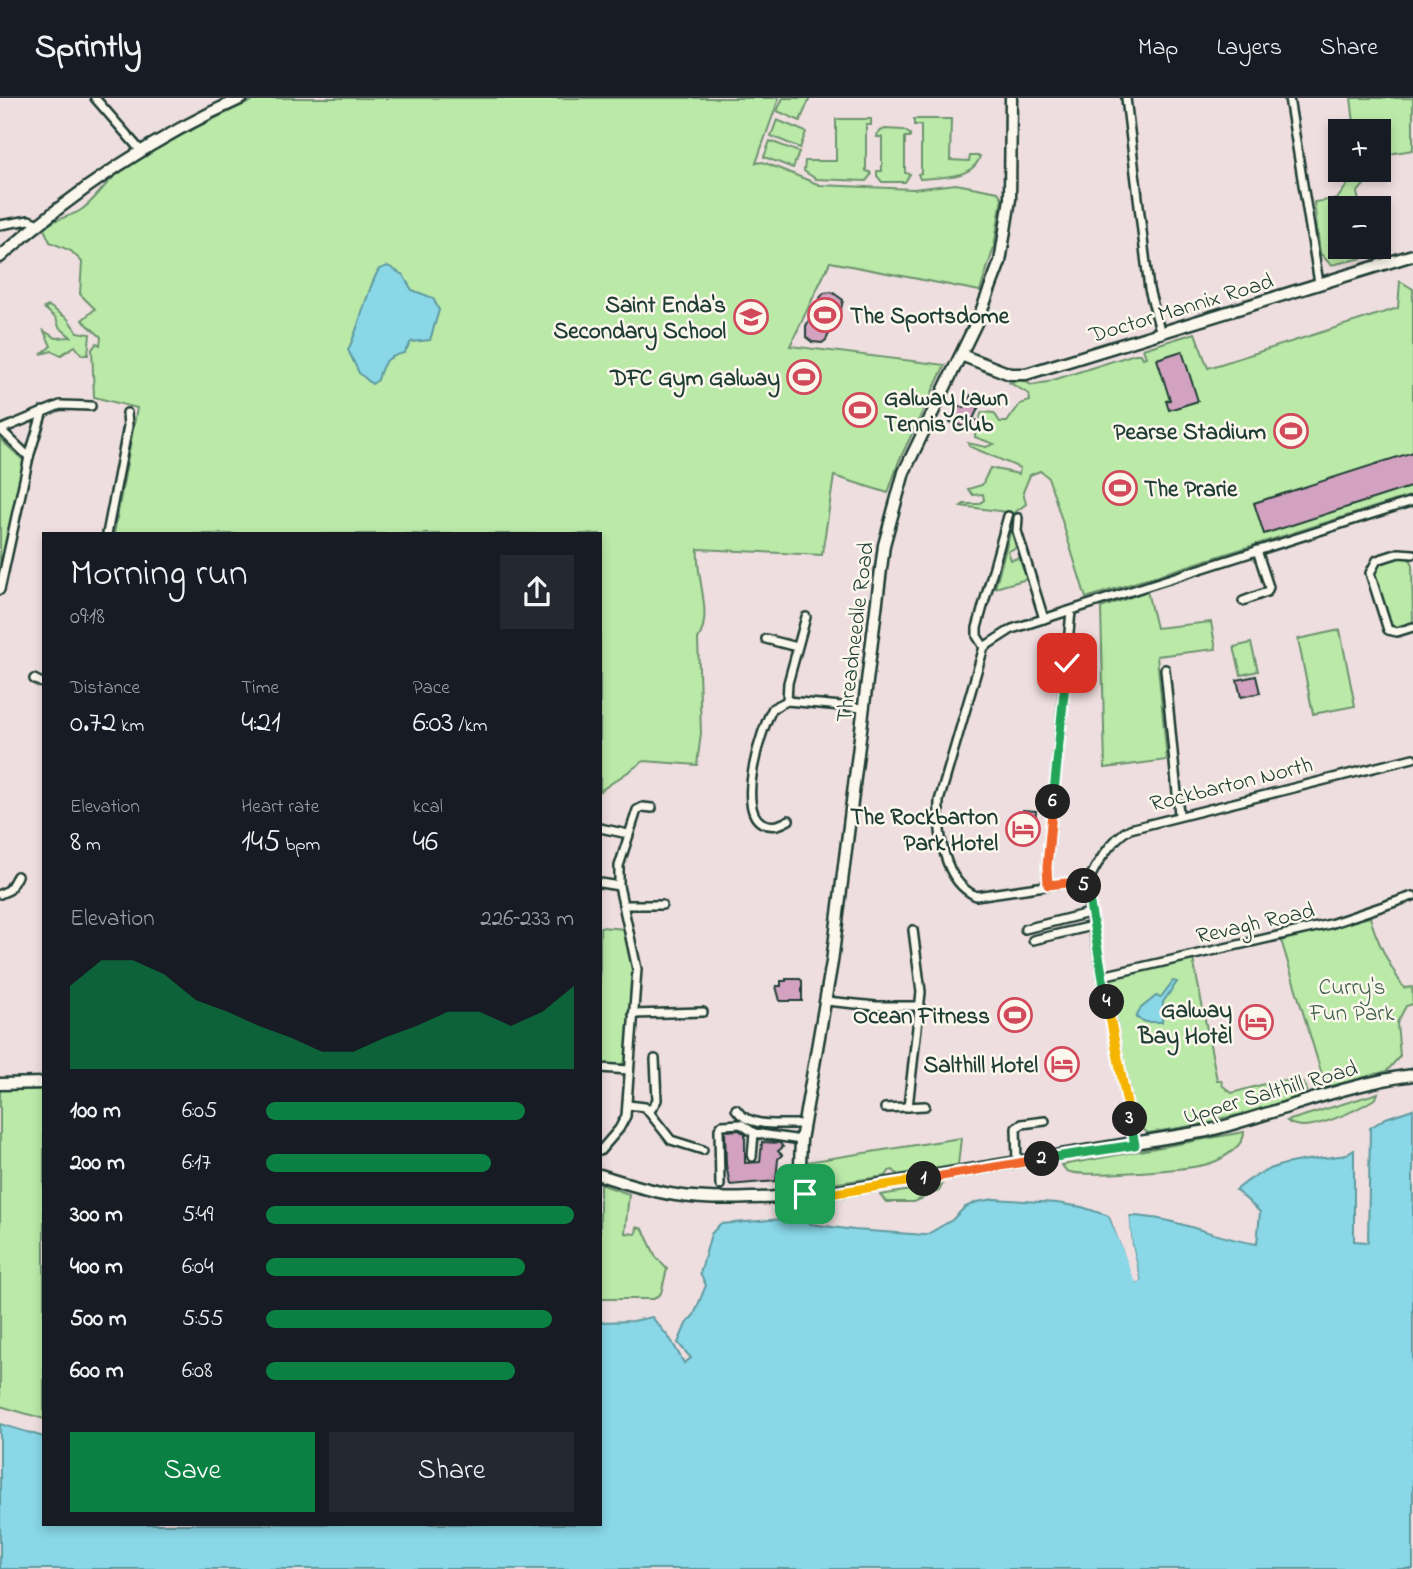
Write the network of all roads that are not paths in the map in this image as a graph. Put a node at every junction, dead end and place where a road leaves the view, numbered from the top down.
1 (95, 98) edge
2 (242, 98) edge
3 (1011, 98) edge
4 (1126, 98) edge
5 (1289, 98) edge
6 (141, 151) junction
7 (39, 223) junction
8 (0, 225) edge
9 (1413, 255) edge
10 (0, 257) edge
11 (1319, 283) junction
12 (1161, 334) junction
13 (961, 355) junction
14 (91, 405) dead end
15 (43, 411) junction
16 (127, 413) dead end
17 (1, 430) edge
18 (29, 457) junction
19 (1413, 501) edge
20 (1007, 516) dead end
21 (1017, 518) dead end
22 (107, 532) edge
23 (1257, 550) junction
24 (1023, 552) junction
25 (1413, 554) edge
26 (1012, 556) dead end
27 (0, 590) edge
28 (1243, 601) dead end
29 (1071, 611) junction
30 (806, 617) dead end
31 (1044, 619) junction
32 (1413, 627) edge
33 (766, 639) dead end
34 (797, 647) junction
35 (984, 647) junction
36 (1164, 669) dead end
37 (34, 679) dead end
38 (42, 683) edge
39 (787, 701) junction
40 (863, 708) junction
41 (1413, 758) edge
42 (652, 808) dead end
43 (1179, 814) junction
44 (789, 820) dead end
45 (602, 828) edge
46 (628, 834) junction
47 (17, 876) dead end
48 (602, 883) edge
49 (1048, 885) junction
50 (619, 886) junction
51 (1087, 887) junction
52 (0, 894) edge
53 (1413, 896) edge
54 (624, 905) junction
55 (662, 905) dead end
56 (1090, 913) junction
57 (1092, 926) junction
58 (1025, 929) dead end
59 (913, 930) dead end
60 (1033, 940) dead end
61 (1102, 976) junction
62 (826, 1001) junction
63 (920, 1006) junction
64 (703, 1012) dead end
65 (633, 1014) junction
66 (655, 1059) dead end
67 (602, 1068) edge
68 (629, 1070) junction
69 (1413, 1074) edge
70 (42, 1083) edge
71 (0, 1084) edge
72 (628, 1105) junction
73 (925, 1106) dead end
74 (908, 1107) junction
75 (736, 1108) dead end
76 (885, 1108) dead end
77 (650, 1111) junction
78 (1045, 1121) dead end
79 (803, 1124) junction
80 (754, 1133) junction
81 (801, 1140) junction
82 (1135, 1145) junction
83 (602, 1149) edge
84 (703, 1150) dead end
85 (752, 1157) dead end
86 (1017, 1163) junction
87 (602, 1176) edge
88 (720, 1185) dead end
89 (799, 1190) junction

1 - 6 street
2 - 6 main road
3 - 13 main road, Threadneedle Road
4 - 12 street
5 - 11 street
6 - 7 main road
7 - 8 street
7 - 10 main road
9 - 11 main road, Doctor Mannix Road
11 - 12 main road, Doctor Mannix Road
12 - 13 main road, Doctor Mannix Road
13 - 40 main road, Threadneedle Road
14 - 15 street
15 - 17 street
15 - 18 street
16 - 22 street
17 - 18 street
18 - 27 street
19 - 23 street
20 - 35 street
21 - 24 street
23 - 28 street
23 - 29 street
24 - 26 street
24 - 31 street
25 - 32 street
29 - 31 street
29 - 49 street
30 - 34 street
31 - 35 street
33 - 34 street
34 - 39 street
35 - 49 street
36 - 43 street
37 - 38 street
39 - 40 street
39 - 44 street
40 - 62 main road, Threadneedle Road
41 - 43 street, Rockbarton North
42 - 46 street
43 - 51 street, Rockbarton North
45 - 46 street
46 - 50 street
47 - 52 street
48 - 50 street
49 - 51 street
50 - 54 street
51 - 56 street
53 - 61 street, Revagh Road
54 - 55 street
54 - 65 street
56 - 57 street
56 - 58 street
57 - 60 street
57 - 61 street
59 - 63 street
61 - 82 street
62 - 63 street
62 - 79 main road, Threadneedle Road
63 - 74 street
64 - 65 street
65 - 68 street
66 - 77 street
67 - 68 street
68 - 72 street
69 - 82 main road, Upper Salthill Road
70 - 71 main road
72 - 77 street
72 - 83 street
73 - 74 street
74 - 76 street
75 - 79 street
77 - 84 street
78 - 86 street
79 - 81 main road, Threadneedle Road
80 - 81 street
80 - 85 street
80 - 88 street
81 - 89 main road, Threadneedle Road
82 - 86 main road, Upper Salthill Road
86 - 89 main road, Upper Salthill Road
87 - 89 main road, Upper Salthill Road

